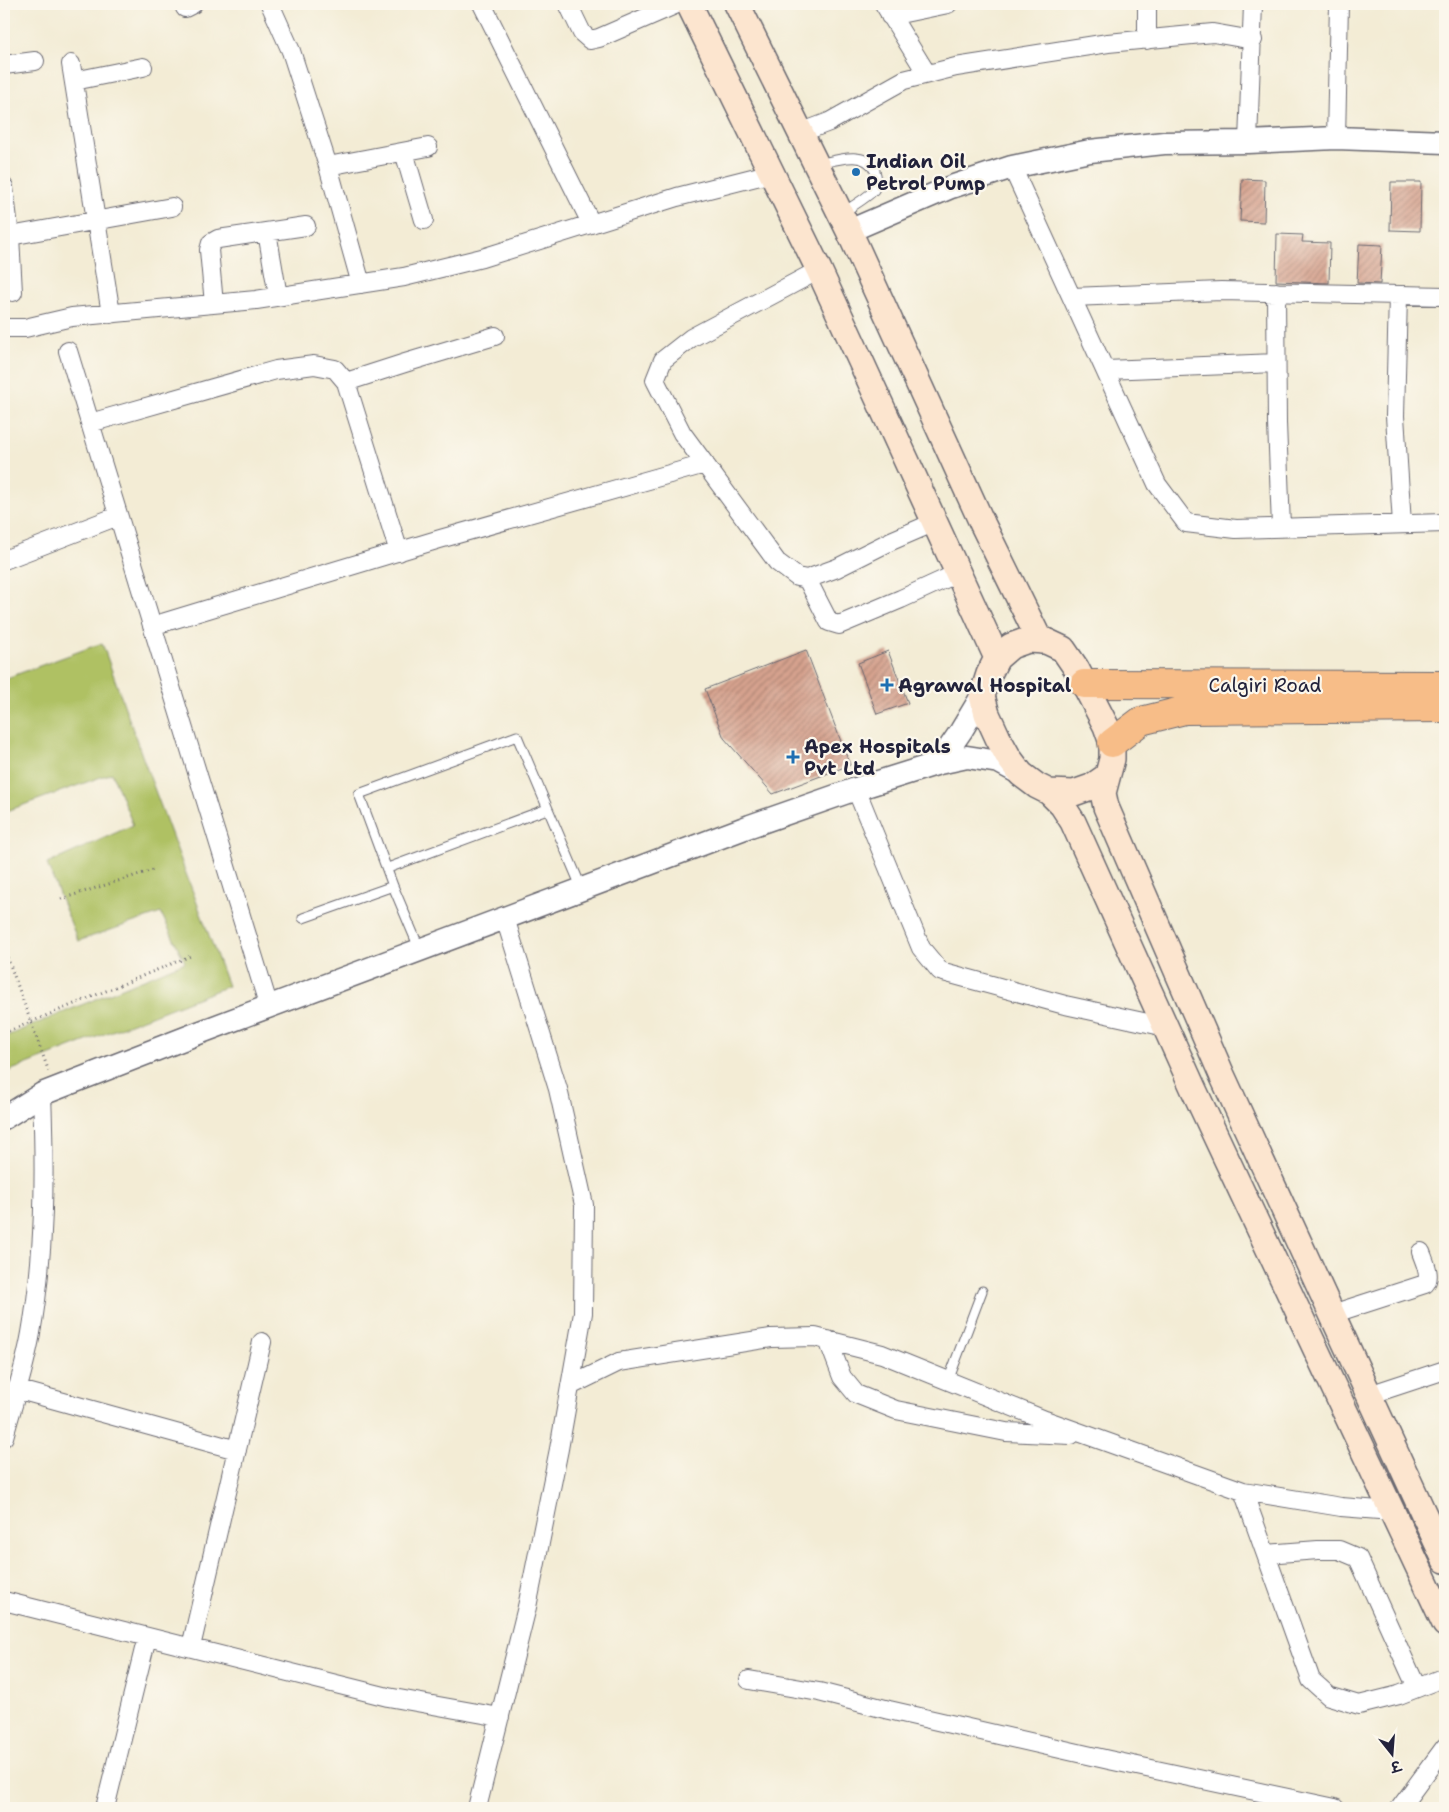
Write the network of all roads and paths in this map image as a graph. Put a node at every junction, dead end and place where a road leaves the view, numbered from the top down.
1 (270, 4) edge
2 (482, 4) edge
3 (568, 4) edge
4 (677, 4) edge
5 (689, 4) edge
6 (737, 4) edge
7 (948, 4) edge
8 (1147, 4) edge
9 (1253, 4) edge
10 (1339, 4) edge
11 (887, 10) edge
12 (1147, 40) junction
13 (1253, 40) junction
14 (35, 61) dead end
15 (71, 64) dead end
16 (4, 65) edge
17 (143, 68) dead end
18 (927, 74) junction
19 (74, 81) junction
20 (800, 133) junction
21 (1336, 138) junction
22 (1248, 142) junction
23 (1445, 142) edge
24 (428, 147) dead end
25 (404, 152) junction
26 (816, 165) junction
27 (328, 166) junction
28 (1012, 167) junction
29 (772, 173) junction
30 (4, 187) edge
31 (172, 207) dead end
32 (95, 220) junction
33 (424, 220) dead end
34 (845, 223) junction
35 (591, 224) junction
36 (306, 226) dead end
37 (267, 232) junction
38 (10, 236) junction
39 (819, 270) junction
40 (361, 284) junction
41 (13, 292) dead end
42 (1276, 292) junction
43 (1398, 295) junction
44 (278, 296) junction
45 (1445, 296) edge
46 (1072, 297) junction
47 (214, 304) junction
48 (111, 314) junction
49 (4, 328) edge
50 (496, 336) dead end
51 (68, 351) dead end
52 (1276, 362) junction
53 (1106, 370) junction
54 (346, 382) junction
55 (90, 422) junction
56 (705, 464) junction
57 (118, 516) junction
58 (935, 522) junction
59 (1445, 523) edge
60 (1402, 524) junction
61 (1281, 527) junction
62 (398, 552) junction
63 (4, 560) edge
64 (958, 573) junction
65 (807, 579) junction
66 (152, 626) junction
67 (1040, 641) junction
68 (997, 658) junction
69 (1084, 684) junction
70 (1445, 685) edge
71 (982, 696) junction
72 (1445, 708) edge
73 (1112, 743) junction
74 (939, 762) junction
75 (1021, 774) junction
76 (1107, 776) junction
77 (856, 789) junction
78 (1049, 792) junction
79 (547, 809) junction
80 (388, 868) junction
81 (153, 870) dead end
82 (394, 886) junction
83 (583, 889) junction
84 (61, 899) dead end
85 (303, 918) dead end
86 (505, 918) junction
87 (4, 948) edge
88 (420, 950) junction
89 (193, 955) dead end
90 (270, 1007) junction
91 (31, 1023) junction
92 (1166, 1027) junction
93 (4, 1033) edge
94 (49, 1092) junction
95 (4, 1118) edge
96 (1421, 1252) dead end
97 (982, 1291) dead end
98 (1332, 1314) junction
99 (828, 1340) junction
100 (262, 1342) dead end
101 (1445, 1370) edge
102 (948, 1381) junction
103 (570, 1386) junction
104 (16, 1389) junction
105 (1369, 1395) junction
106 (1089, 1436) junction
107 (4, 1437) edge
108 (237, 1450) junction
109 (1243, 1491) junction
110 (1392, 1510) junction
111 (1266, 1554) junction
112 (1445, 1560) edge
113 (4, 1601) edge
114 (1445, 1624) edge
115 (148, 1637) junction
116 (191, 1648) junction
117 (1445, 1677) edge
118 (749, 1680) dead end
119 (1417, 1688) junction
120 (500, 1717) junction
121 (1445, 1747) edge
122 (105, 1808) edge
123 (477, 1808) edge
124 (1335, 1808) edge
125 (1400, 1808) edge

1 - 27 street
2 - 35 street
3 - 4 street
5 - 29 main road
6 - 20 main road
7 - 11 street
8 - 12 street
9 - 13 street
10 - 21 street
11 - 18 street
12 - 13 street
12 - 18 street
13 - 22 street
14 - 16 street
15 - 19 street
17 - 19 street
18 - 20 street
19 - 32 street
20 - 26 main road
21 - 22 street
21 - 23 street
22 - 28 street
24 - 25 street
25 - 27 street
25 - 33 street
26 - 34 main road
26 - 34 lane
27 - 40 street
28 - 34 street
28 - 46 street
29 - 35 street
29 - 39 main road
30 - 38 street
31 - 32 street
32 - 38 street
32 - 48 street
34 - 67 main road
35 - 40 street
36 - 37 street
37 - 44 street
37 - 47 street
38 - 41 street
39 - 56 street
39 - 58 main road
40 - 44 street
42 - 43 street
42 - 46 street
42 - 52 street
43 - 45 street
43 - 60 street
44 - 47 street
46 - 53 street
47 - 48 street
48 - 49 street
50 - 54 street
51 - 55 street
52 - 53 street
52 - 61 street
53 - 61 street
54 - 55 street
54 - 62 street
55 - 57 street
56 - 62 street
56 - 65 street
57 - 63 street
57 - 66 street
58 - 64 main road
58 - 65 street
59 - 60 street
60 - 61 street
62 - 66 street
64 - 65 street
64 - 68 main road
66 - 90 street
67 - 68 main road
67 - 69 main road
68 - 71 main road
69 - 70 main road, Calgiri Road
69 - 73 main road
71 - 74 street
71 - 75 main road
72 - 73 main road, Calgiri Road
73 - 76 main road
74 - 75 street
74 - 77 street
75 - 78 main road
76 - 78 main road
76 - 98 main road
77 - 83 street
77 - 92 street
78 - 92 main road
79 - 80 lane
79 - 80 lane
79 - 83 lane
80 - 82 lane
81 - 84 path
82 - 85 lane
82 - 88 lane
83 - 86 street
86 - 88 street
86 - 103 street
87 - 91 path
88 - 90 street
89 - 91 path
90 - 94 street
91 - 93 path
91 - 94 path
92 - 110 main road
94 - 95 street
94 - 104 street
96 - 98 street
97 - 102 lane
98 - 105 main road
99 - 102 street
99 - 103 street
99 - 106 street
100 - 108 street
101 - 105 street
102 - 106 street
103 - 120 street
104 - 107 street
104 - 108 street
105 - 112 main road
106 - 109 street
108 - 116 street
109 - 110 street
109 - 111 street
110 - 114 main road
111 - 119 street
111 - 119 street
113 - 115 street
115 - 116 street
115 - 122 street
116 - 120 street
117 - 119 street
118 - 124 street
120 - 123 street
121 - 125 street

